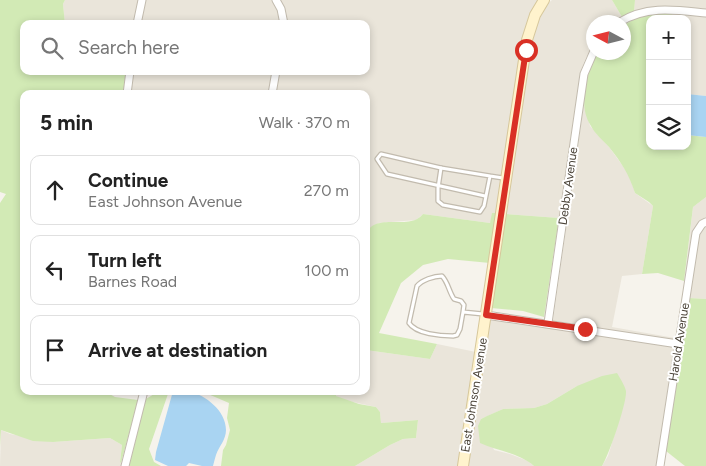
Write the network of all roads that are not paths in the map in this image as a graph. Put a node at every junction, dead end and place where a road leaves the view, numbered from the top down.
1 (142, 0) edge
2 (276, 0) edge
3 (544, 0) edge
4 (706, 13) edge
5 (631, 16) edge
6 (138, 20) edge
7 (283, 20) edge
8 (590, 60) edge
9 (129, 75) edge
10 (275, 75) edge
11 (128, 90) edge
12 (273, 90) edge
13 (442, 168) junction
14 (490, 176) junction
15 (506, 178) junction
16 (439, 186) junction
17 (485, 196) junction
18 (706, 222) edge
19 (463, 312) junction
20 (486, 315) junction
21 (548, 323) junction
22 (678, 344) junction
23 (143, 395) edge
24 (125, 466) edge
25 (462, 466) edge
26 (660, 466) edge

1 - 6 street
2 - 7 street
3 - 15 main road, East Johnson Avenue
4 - 5 street
8 - 21 street, Debby Avenue
9 - 11 street
10 - 12 street
13 - 14 lane
13 - 16 lane
13 - 16 lane
14 - 15 lane
14 - 17 lane
15 - 20 main road, East Johnson Avenue
16 - 17 lane
16 - 17 lane
18 - 22 street, Harold Avenue
19 - 19 lane
19 - 20 lane
20 - 21 street
20 - 25 main road, East Johnson Avenue
21 - 22 street
22 - 26 street, Harold Avenue
23 - 24 street

